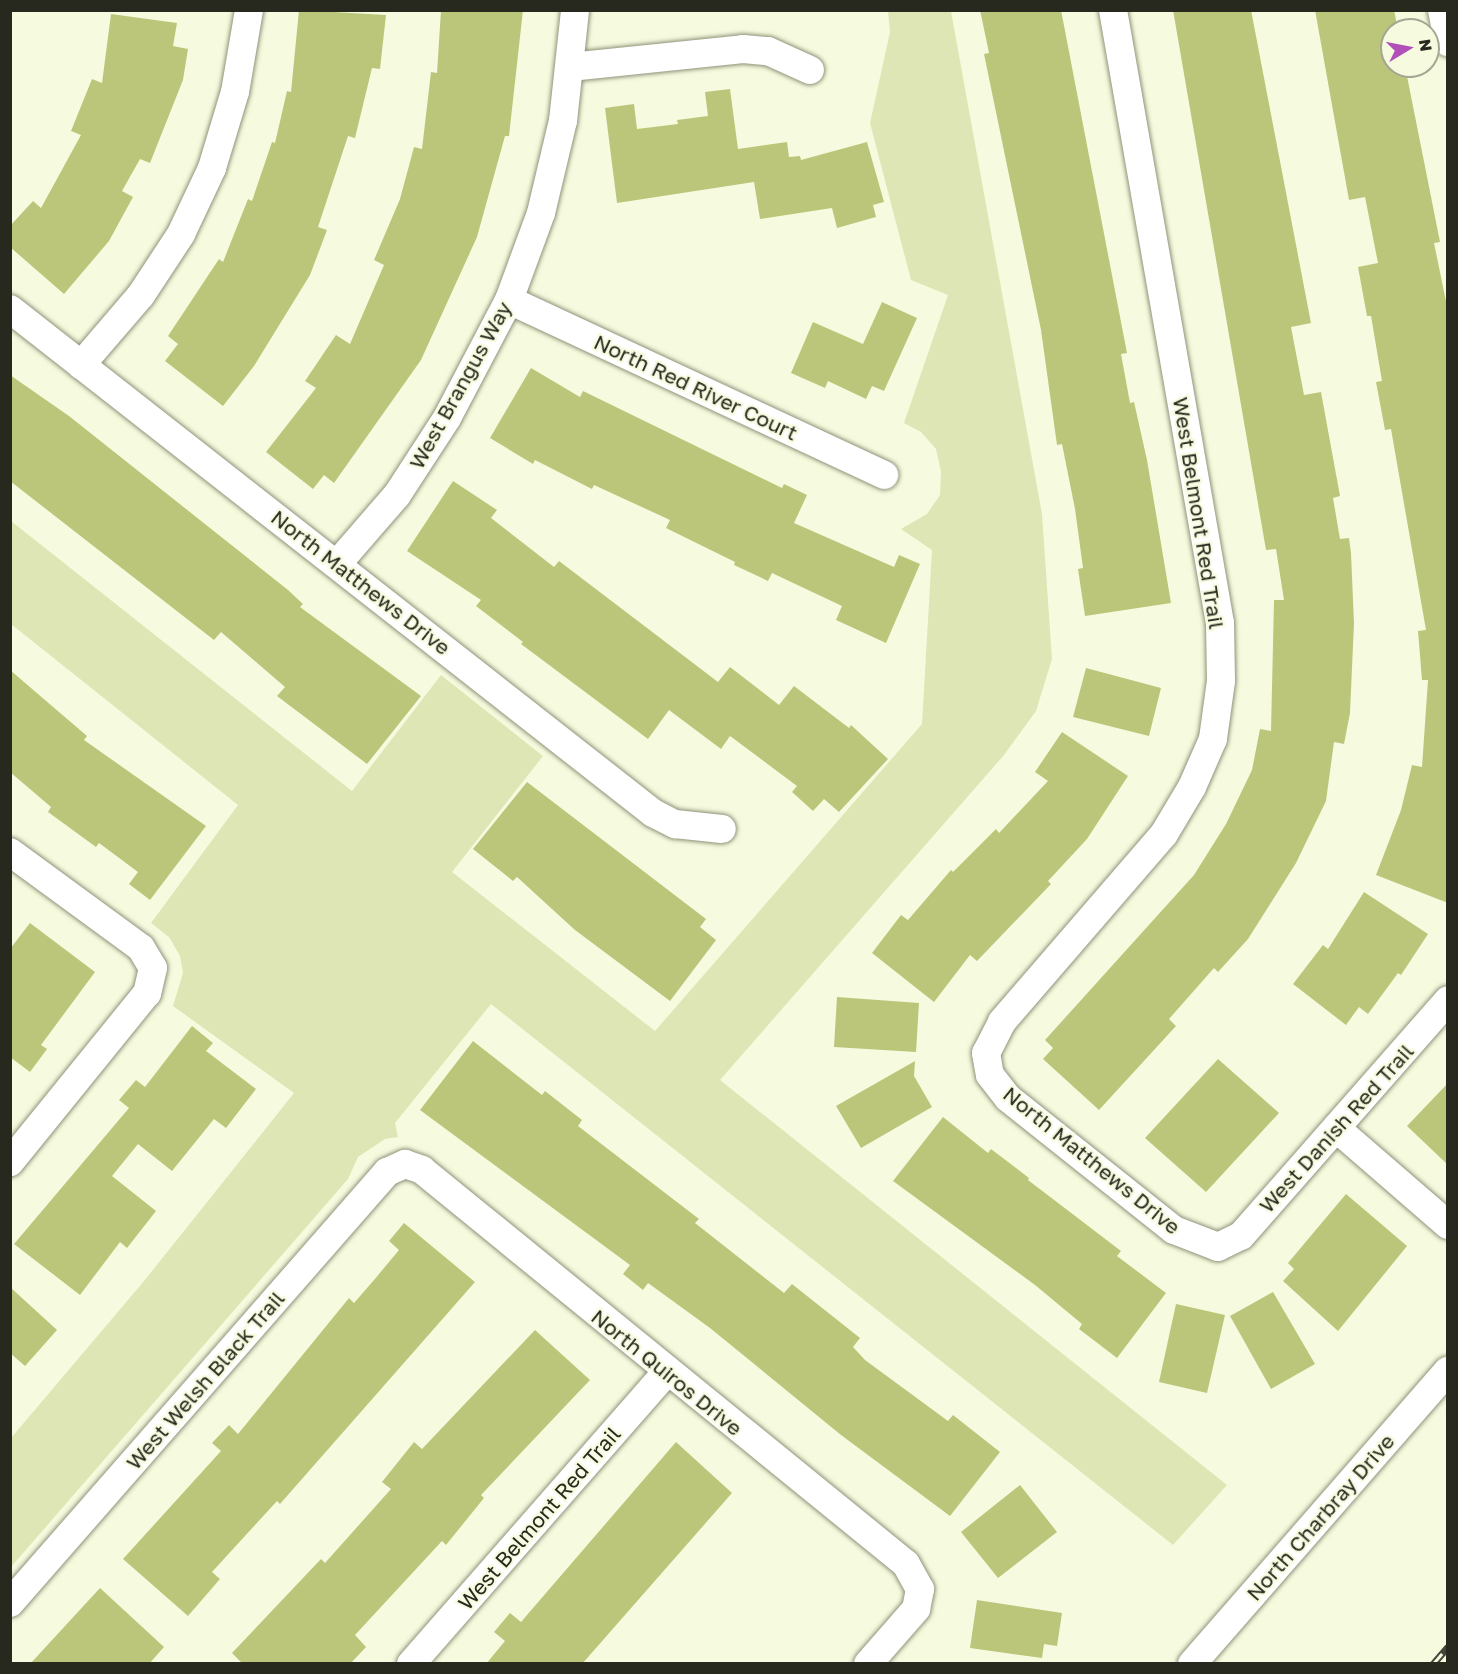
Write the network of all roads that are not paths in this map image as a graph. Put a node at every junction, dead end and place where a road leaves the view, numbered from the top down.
1 (249, 10) edge
2 (575, 10) edge
3 (1113, 10) edge
4 (1442, 10) edge
5 (1448, 42) edge
6 (570, 67) junction
7 (810, 70) dead end
8 (509, 300) junction
9 (10, 309) edge
10 (81, 365) junction
11 (884, 475) dead end
12 (338, 563) junction
13 (723, 829) dead end
14 (10, 852) edge
15 (1448, 1000) edge
16 (986, 1053) joint
17 (1336, 1128) junction
18 (10, 1162) edge
19 (405, 1164) joint
20 (1448, 1225) edge
21 (1218, 1247) joint
22 (1448, 1371) edge
23 (667, 1372) junction
24 (10, 1603) edge
25 (411, 1664) edge
26 (868, 1664) edge
27 (1192, 1664) edge

1 - 10 street
2 - 6 street, West Brangus Way
3 - 16 street, West Belmont Red Trail
4 - 5 street
6 - 7 street
6 - 8 street, West Brangus Way
8 - 11 street, North Red River Court
8 - 12 street, West Brangus Way
9 - 10 street, North Matthews Drive
10 - 12 street, North Matthews Drive
12 - 13 street, North Matthews Drive
14 - 18 street
15 - 17 street, West Danish Red Trail
16 - 21 street, North Matthews Drive
17 - 20 street
17 - 21 street, West Danish Red Trail
19 - 23 street, North Quiros Drive
19 - 24 street, West Welsh Black Trail
22 - 27 street, North Charbray Drive
23 - 25 street, West Belmont Red Trail
23 - 26 street, North Quiros Drive

